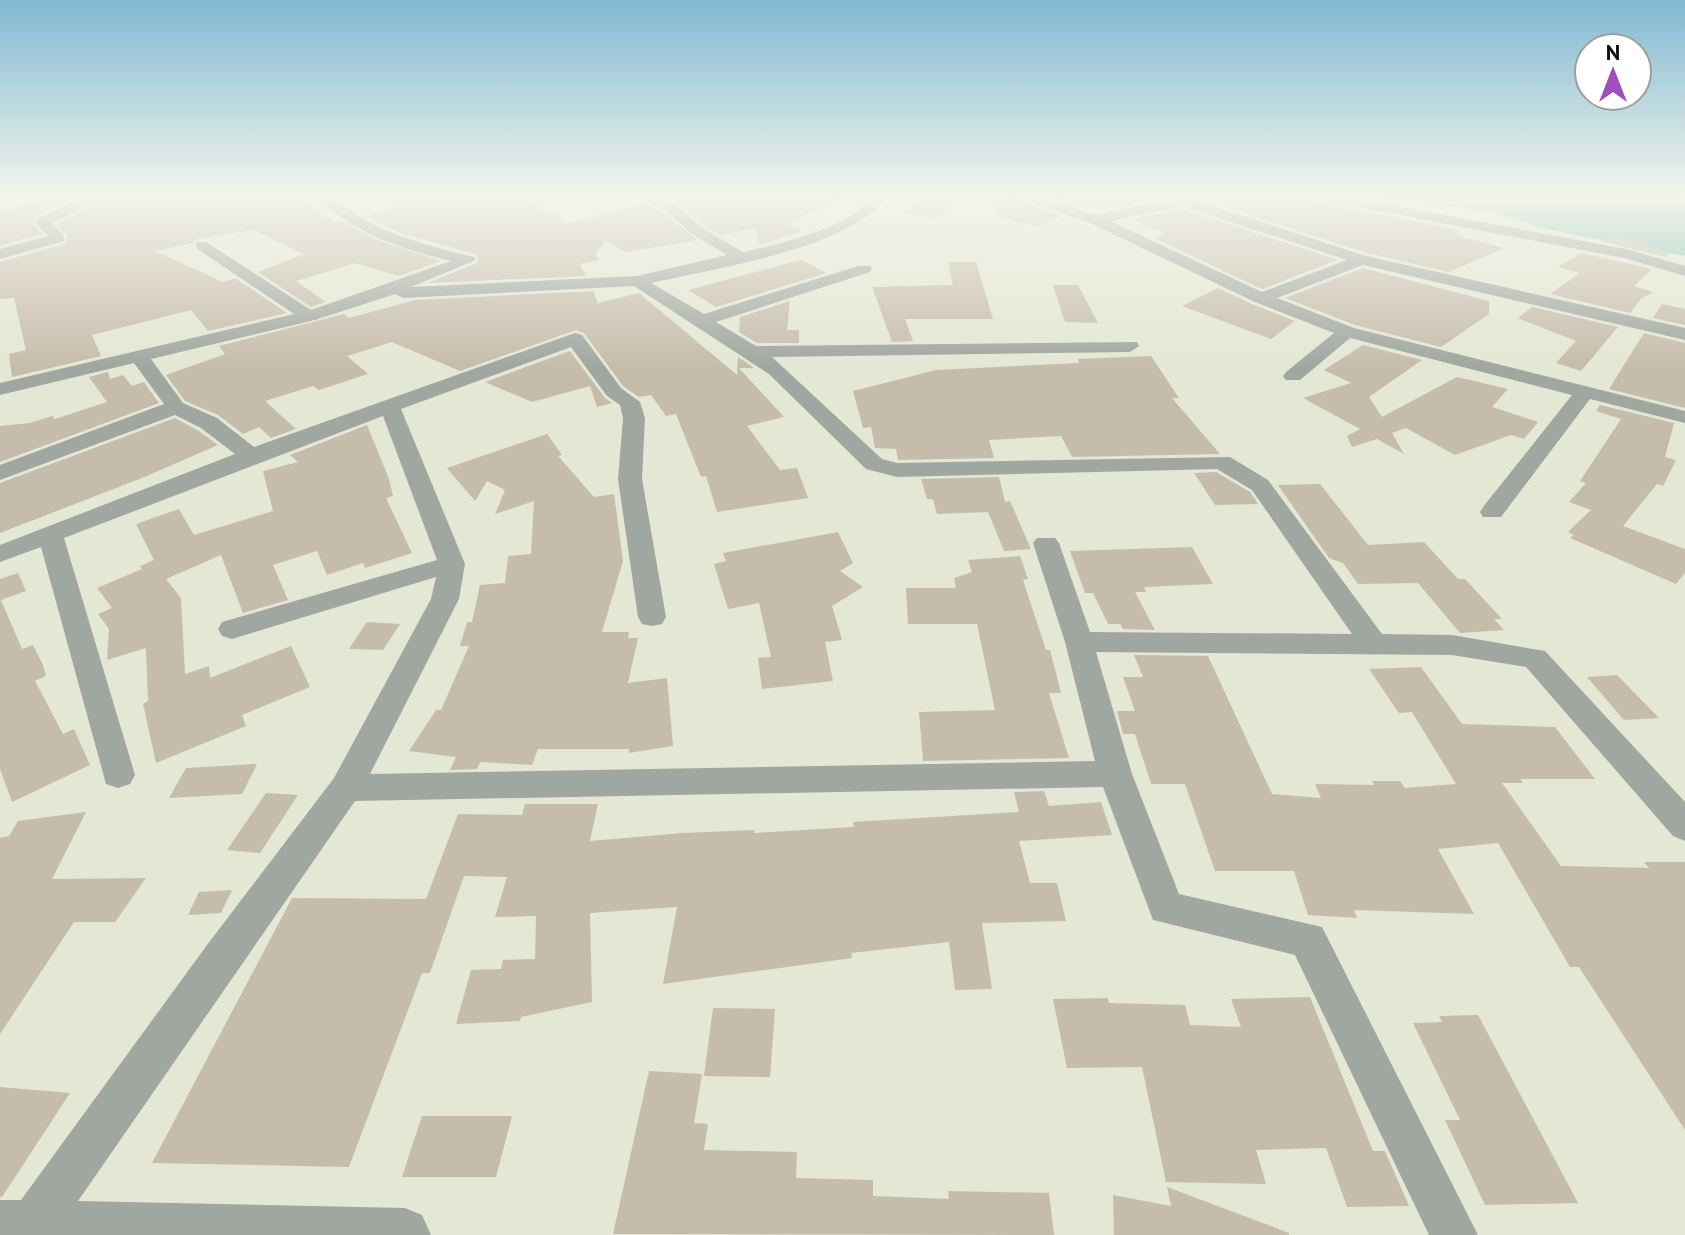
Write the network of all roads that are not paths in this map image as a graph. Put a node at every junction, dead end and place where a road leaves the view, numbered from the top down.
1 (211, 252) edge
2 (433, 252) edge
3 (732, 252) edge
4 (764, 252) edge
5 (1162, 252) edge
6 (1336, 252) edge
7 (1614, 252) edge
8 (741, 257) junction
9 (1362, 260) junction
10 (864, 269) dead end
11 (1685, 271) edge
12 (637, 281) junction
13 (376, 295) junction
14 (1261, 298) junction
15 (309, 316) junction
16 (701, 321) junction
17 (1347, 332) junction
18 (1685, 334) edge
19 (1130, 346) dead end
20 (752, 352) junction
21 (139, 357) junction
22 (1293, 376) dead end
23 (0, 389) edge
24 (1586, 390) junction
25 (389, 405) junction
26 (176, 407) junction
27 (1685, 417) edge
28 (251, 456) junction
29 (0, 473) edge
30 (1492, 512) dead end
31 (51, 536) junction
32 (1046, 543) dead end
33 (0, 554) edge
34 (452, 564) junction
35 (652, 617) dead end
36 (232, 629) dead end
37 (1079, 642) junction
38 (1373, 643) junction
39 (1115, 774) junction
40 (118, 775) dead end
41 (346, 788) junction
42 (1685, 826) edge
43 (18, 1223) edge
44 (407, 1235) edge
45 (1454, 1235) edge

1 - 15 street
2 - 13 street
3 - 8 street
4 - 8 street
5 - 14 street
6 - 9 street
7 - 11 street
8 - 12 street
9 - 14 street
9 - 18 street
10 - 16 street
12 - 13 street
12 - 16 street
13 - 15 street
14 - 17 street
15 - 21 street
16 - 20 street
17 - 22 street
17 - 24 street
19 - 20 street
20 - 38 street
21 - 23 street
21 - 26 street
24 - 27 street
24 - 30 street
25 - 28 street
25 - 34 street
25 - 35 street
26 - 28 street
26 - 29 street
28 - 31 street
31 - 33 street
31 - 40 street
32 - 37 street
34 - 36 street
34 - 41 street
37 - 38 street
37 - 39 street
38 - 42 street
39 - 41 street
39 - 45 street
41 - 43 street
43 - 44 street

